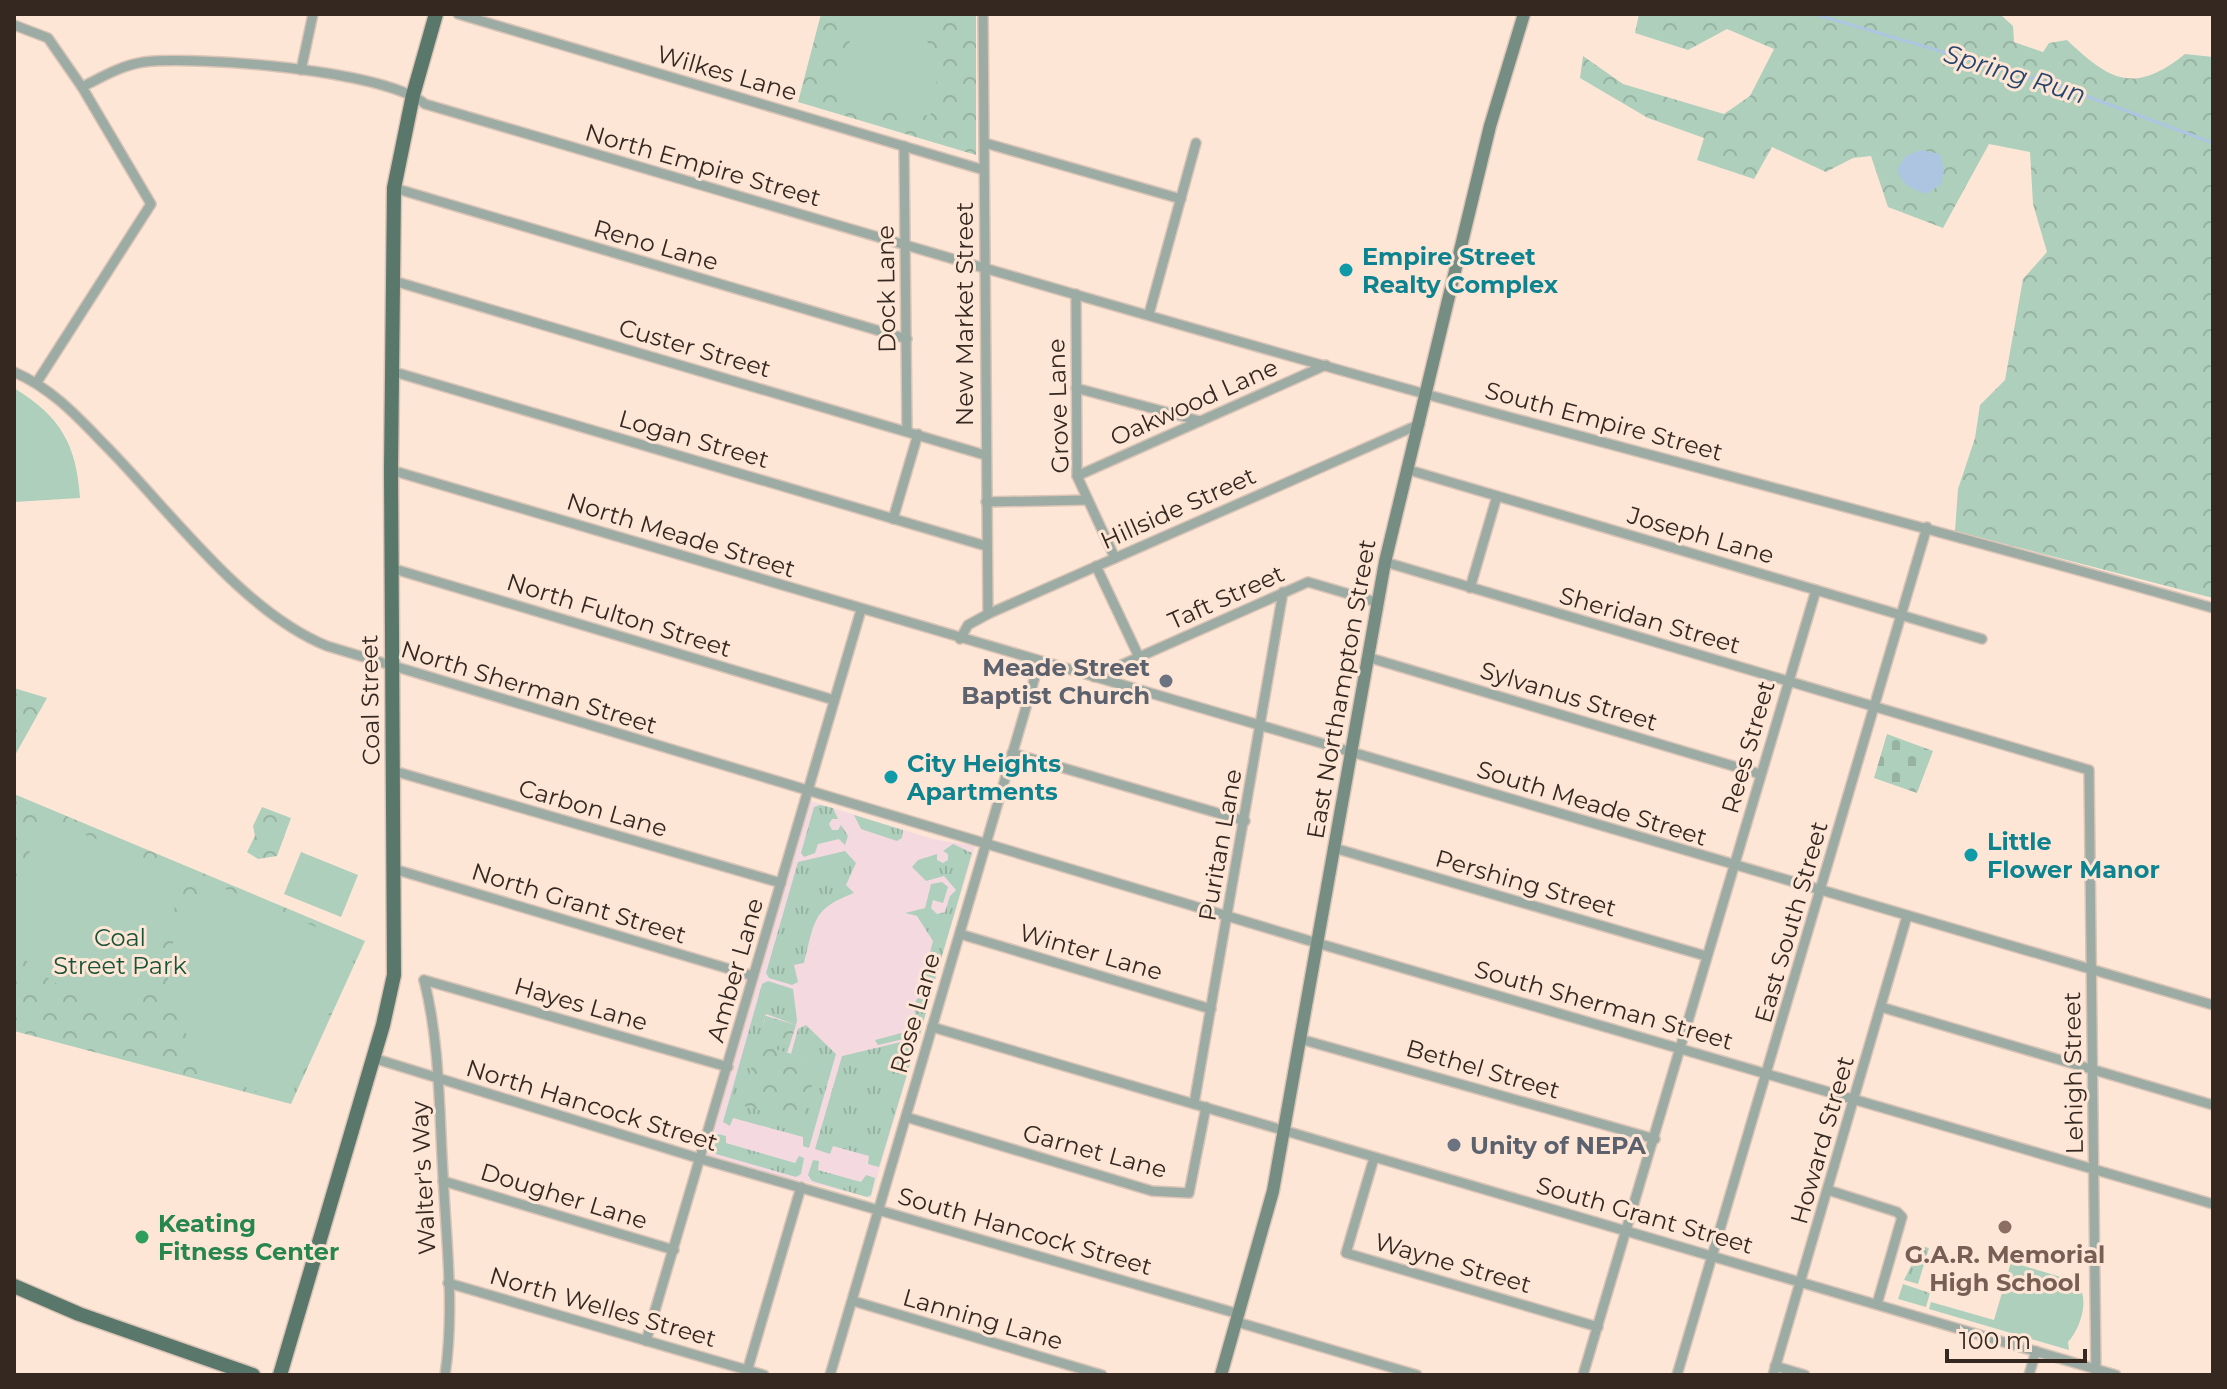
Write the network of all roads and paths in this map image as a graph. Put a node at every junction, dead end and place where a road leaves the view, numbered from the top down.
1 (313, 14) edge
2 (436, 14) edge
3 (458, 14) edge
4 (983, 14) edge
5 (1524, 14) edge
6 (14, 25) edge
7 (301, 70) junction
8 (82, 87) junction
9 (413, 95) junction
10 (985, 143) junction
11 (1196, 143) dead end
12 (904, 146) junction
13 (984, 170) junction
14 (394, 188) junction
15 (1181, 199) junction
16 (905, 245) junction
17 (985, 268) junction
18 (394, 281) junction
19 (1076, 294) junction
20 (1149, 314) junction
21 (907, 339) junction
22 (1326, 365) junction
23 (391, 371) junction
24 (14, 372) edge
25 (37, 382) junction
26 (1076, 388) junction
27 (1428, 394) junction
28 (1200, 422) junction
29 (1420, 424) junction
30 (907, 431) junction
31 (918, 434) junction
32 (985, 455) junction
33 (391, 470) junction
34 (1409, 470) junction
35 (1077, 476) junction
36 (1497, 496) junction
37 (1088, 500) junction
38 (986, 502) junction
39 (893, 519) junction
40 (1927, 527) junction
41 (986, 546) junction
42 (1115, 558) junction
43 (1385, 562) junction
44 (1096, 566) junction
45 (391, 568) junction
46 (1470, 588) junction
47 (1816, 590) junction
48 (1283, 592) junction
49 (1376, 602) junction
50 (2213, 608) edge
51 (861, 610) junction
52 (988, 614) junction
53 (1903, 615) junction
54 (960, 639) junction
55 (1982, 639) dead end
56 (1139, 657) junction
57 (1367, 657) junction
58 (1039, 663) junction
59 (391, 666) junction
60 (1094, 677) junction
61 (1788, 680) junction
62 (834, 700) junction
63 (1875, 707) junction
64 (1261, 727) junction
65 (1350, 752) junction
66 (1012, 753) junction
67 (2089, 770) joint
68 (394, 771) junction
69 (1760, 774) junction
70 (808, 791) junction
71 (1245, 821) junction
72 (985, 844) junction
73 (1334, 848) junction
74 (1733, 866) junction
75 (394, 869) junction
76 (781, 883) junction
77 (1821, 891) junction
78 (1228, 915) junction
79 (1907, 916) junction
80 (960, 934) junction
81 (1317, 943) junction
82 (1706, 956) junction
83 (2092, 969) junction
84 (753, 976) junction
85 (424, 980) joint
86 (2213, 1005) edge
87 (1881, 1007) junction
88 (1211, 1009) junction
89 (932, 1027) junction
90 (1300, 1039) junction
91 (1680, 1048) junction
92 (373, 1058) junction
93 (728, 1067) junction
94 (2092, 1070) junction
95 (1767, 1073) junction
96 (438, 1080) junction
97 (1855, 1099) junction
98 (1194, 1104) junction
99 (2213, 1105) edge
100 (1206, 1107) junction
101 (906, 1117) junction
102 (1283, 1131) junction
103 (1655, 1139) junction
104 (1374, 1158) junction
105 (701, 1159) junction
106 (2094, 1170) junction
107 (443, 1181) junction
108 (801, 1187) junction
109 (1828, 1190) junction
110 (2213, 1204) edge
111 (878, 1209) junction
112 (1627, 1230) junction
113 (674, 1250) junction
114 (1713, 1256) junction
115 (1801, 1281) junction
116 (448, 1283) junction
117 (14, 1286) edge
118 (853, 1301) junction
119 (1877, 1304) junction
120 (1238, 1318) junction
121 (1598, 1327) junction
122 (646, 1341) junction
123 (2036, 1351) junction
124 (1774, 1371) edge
125 (2096, 1372) edge
126 (746, 1373) edge
127 (253, 1375) edge
128 (280, 1375) edge
129 (445, 1375) edge
130 (764, 1375) edge
131 (830, 1375) edge
132 (1102, 1375) edge
133 (1221, 1375) edge
134 (1417, 1375) edge
135 (1583, 1375) edge
136 (1677, 1375) edge
137 (1805, 1375) edge
138 (2029, 1375) edge
139 (2116, 1375) edge

1 - 7 street
2 - 9 main road, Coal Street
3 - 12 street, Wilkes Lane
4 - 10 street, New Market Street
5 - 27 main road, East Northampton Street
6 - 8 street
7 - 8 street, North Empire Street
7 - 9 street, North Empire Street
8 - 25 street
9 - 14 main road, Coal Street
9 - 16 street, North Empire Street
10 - 13 street, New Market Street
10 - 15 street
11 - 15 street
12 - 13 street, Wilkes Lane
12 - 16 street, Dock Lane
13 - 17 street, New Market Street
14 - 18 main road, Coal Street
14 - 21 street, Reno Lane
15 - 20 street
16 - 17 street, North Empire Street
16 - 21 street, Dock Lane
17 - 19 street, South Empire Street
17 - 32 street, New Market Street
18 - 23 main road, Coal Street
18 - 30 street, Custer Street
19 - 20 street, South Empire Street
19 - 26 street, Grove Lane
20 - 22 street, South Empire Street
21 - 30 street, Dock Lane
22 - 27 street, South Empire Street
22 - 28 street, Oakwood Lane
23 - 33 main road, Coal Street
23 - 39 street, Logan Street
24 - 25 street, North Sherman Street
25 - 59 street, North Sherman Street
26 - 28 street
26 - 35 street, Grove Lane
27 - 29 main road, East Northampton Street
27 - 40 street, South Empire Street
28 - 35 street, Oakwood Lane
29 - 34 main road, East Northampton Street
29 - 42 street, Hillside Street
30 - 31 street, Custer Street
31 - 32 street, Custer Street
31 - 39 street
32 - 38 street, New Market Street
33 - 45 main road, Coal Street
33 - 51 street, North Meade Street
34 - 36 street, Joseph Lane
34 - 43 main road, East Northampton Street
35 - 37 street, Grove Lane
36 - 46 street
36 - 47 street, Joseph Lane
37 - 38 street
37 - 42 street, Grove Lane
38 - 41 street, New Market Street
39 - 41 street, Logan Street
40 - 50 street, South Empire Street
40 - 53 street, East South Street
41 - 52 street, New Market Street
42 - 44 street, Hillside Street
43 - 46 street, Sheridan Street
43 - 49 main road, East Northampton Street
44 - 52 street, Hillside Street
44 - 56 street
45 - 59 main road, Coal Street
45 - 62 street, North Fulton Street
46 - 61 street, Sheridan Street
47 - 53 street, Joseph Lane
47 - 61 street, Rees Street
48 - 49 street, Taft Street
48 - 56 street, Taft Street
48 - 64 street, Puritan Lane
49 - 57 main road, East Northampton Street
51 - 54 street, North Meade Street
51 - 62 street, Amber Lane
52 - 54 street, Hillside Street
53 - 55 street, Joseph Lane
53 - 63 street, East South Street
54 - 58 street, South Meade Street
56 - 60 street, Taft Street
57 - 65 main road, East Northampton Street
57 - 69 street, Sylvanus Street
58 - 60 street, South Meade Street
58 - 66 street, Rose Lane
59 - 68 main road, Coal Street
59 - 70 street, North Sherman Street
60 - 64 street, South Meade Street
61 - 63 street, Sheridan Street
61 - 69 street, Rees Street
62 - 70 street, Amber Lane
63 - 67 street, Sheridan Street
63 - 77 street, East South Street
64 - 65 street, South Meade Street
64 - 71 street, Puritan Lane
65 - 73 main road, East Northampton Street
65 - 74 street, South Meade Street
66 - 71 street
66 - 72 street, Rose Lane
67 - 83 street, Lehigh Street
68 - 75 main road, Coal Street
68 - 76 street, Carbon Lane
69 - 74 street, Rees Street
70 - 72 street, North Sherman Street
70 - 76 street, Amber Lane
71 - 78 street, Puritan Lane
72 - 78 street, South Sherman Street
72 - 80 street, Rose Lane
73 - 81 main road, East Northampton Street
73 - 82 street, Pershing Street
74 - 77 street, South Meade Street
74 - 82 street, Rees Street
75 - 84 street, North Grant Street
75 - 92 main road, Coal Street
76 - 84 street, Amber Lane
77 - 79 street, South Meade Street
77 - 95 street, East South Street
78 - 81 street, South Sherman Street
78 - 88 street, Puritan Lane
79 - 83 street, South Meade Street
79 - 87 street, Howard Street
80 - 88 street, Winter Lane
80 - 89 street, Rose Lane
81 - 90 main road, East Northampton Street
81 - 91 street, South Sherman Street
82 - 91 street, Rees Street
83 - 86 street, South Meade Street
83 - 94 street, Lehigh Street
84 - 93 street, Amber Lane
85 - 93 street, Hayes Lane
85 - 96 street, Walter's Way
87 - 94 street
87 - 97 street, Howard Street
88 - 98 street, Puritan Lane
89 - 98 street, South Grant Street
89 - 101 street, Rose Lane
90 - 102 main road, East Northampton Street
90 - 103 street, Bethel Street
91 - 95 street, South Sherman Street
91 - 103 street, Rees Street
92 - 96 street, North Hancock Street
92 - 128 main road, Coal Street
93 - 105 street, Amber Lane
94 - 99 street
94 - 106 street, Lehigh Street
95 - 97 street, South Sherman Street
95 - 114 street, East South Street
96 - 105 street, North Hancock Street
96 - 107 street, Walter's Way
97 - 106 street, South Sherman Street
97 - 109 street, Howard Street
98 - 100 street, South Grant Street
100 - 101 street, Garnet Lane
100 - 102 street, South Grant Street
101 - 111 street, Rose Lane
102 - 104 street, South Grant Street
102 - 120 main road, East Northampton Street
103 - 112 street, Rees Street
104 - 112 street, South Grant Street
104 - 121 street, Wayne Street
105 - 108 street, North Hancock Street
105 - 113 street, Amber Lane
106 - 110 street, South Sherman Street
106 - 125 street, Lehigh Street
107 - 113 street, Dougher Lane
107 - 116 street, Walter's Way
108 - 111 street, South Hancock Street
108 - 126 street
109 - 115 street, Howard Street
109 - 119 street
111 - 118 street, Rose Lane
111 - 120 street, South Hancock Street
112 - 114 street, South Grant Street
112 - 121 street, Rees Street
113 - 122 street, Amber Lane
114 - 115 street, South Grant Street
114 - 136 street, East South Street
115 - 119 street, South Grant Street
115 - 124 street, Howard Street
116 - 122 street, North Welles Street
116 - 129 street, Walter's Way
117 - 127 main road
118 - 131 street, Rose Lane
118 - 132 street, Lanning Lane
119 - 123 street, South Grant Street
120 - 133 main road, East Northampton Street
120 - 134 street, South Hancock Street
121 - 135 street, Rees Street
122 - 126 street, North Welles Street
123 - 125 street, South Grant Street
123 - 138 street
124 - 137 street
125 - 139 street, South Grant Street
126 - 130 street, North Welles Street

